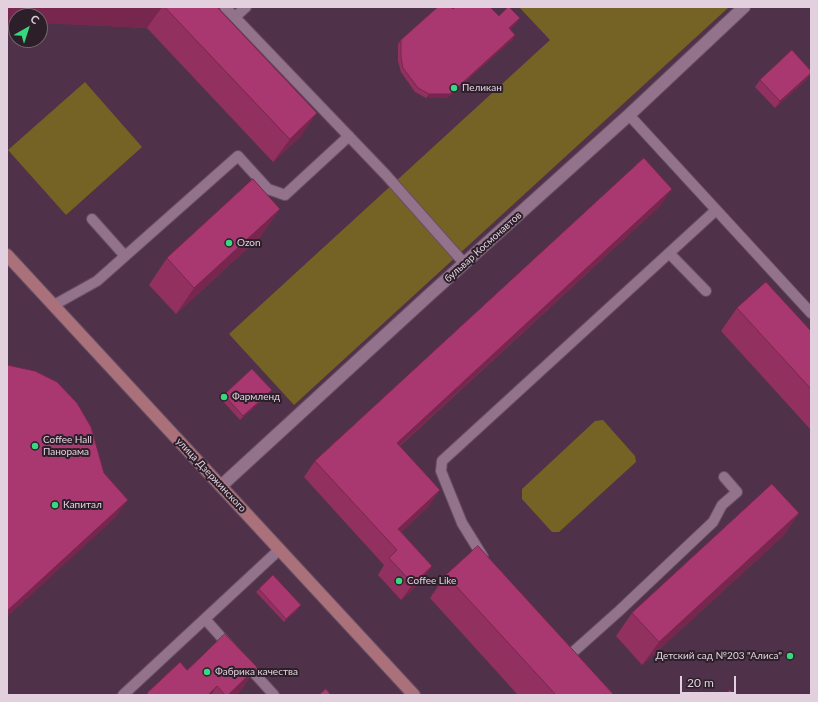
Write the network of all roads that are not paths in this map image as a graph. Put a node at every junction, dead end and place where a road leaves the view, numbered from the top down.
1 (225, 7) edge
2 (246, 7) edge
3 (744, 7) edge
4 (235, 17) junction
5 (629, 116) junction
6 (349, 136) junction
7 (715, 211) junction
8 (92, 219) dead end
9 (669, 253) junction
10 (7, 255) edge
11 (125, 256) junction
12 (464, 264) junction
13 (706, 291) dead end
14 (54, 305) junction
15 (811, 313) edge
16 (724, 477) dead end
17 (221, 486) junction
18 (280, 549) junction
19 (492, 567) edge
20 (205, 619) junction
21 (572, 653) edge
22 (123, 695) edge
23 (274, 695) edge
24 (414, 695) edge

1 - 4 lane
2 - 4 lane
3 - 5 street, бульвар Космонавтов
4 - 6 lane
5 - 7 lane
5 - 12 street, бульвар Космонавтов
6 - 11 lane
6 - 12 lane
7 - 9 lane
7 - 15 lane
8 - 11 lane
9 - 13 lane
9 - 19 lane
10 - 14 main road, улица Дзержинского
11 - 14 lane
12 - 17 street, бульвар Космонавтов
14 - 17 main road, улица Дзержинского
16 - 21 lane
17 - 18 main road, улица Дзержинского
18 - 20 lane
18 - 24 main road, улица Дзержинского
20 - 22 lane
20 - 23 lane

